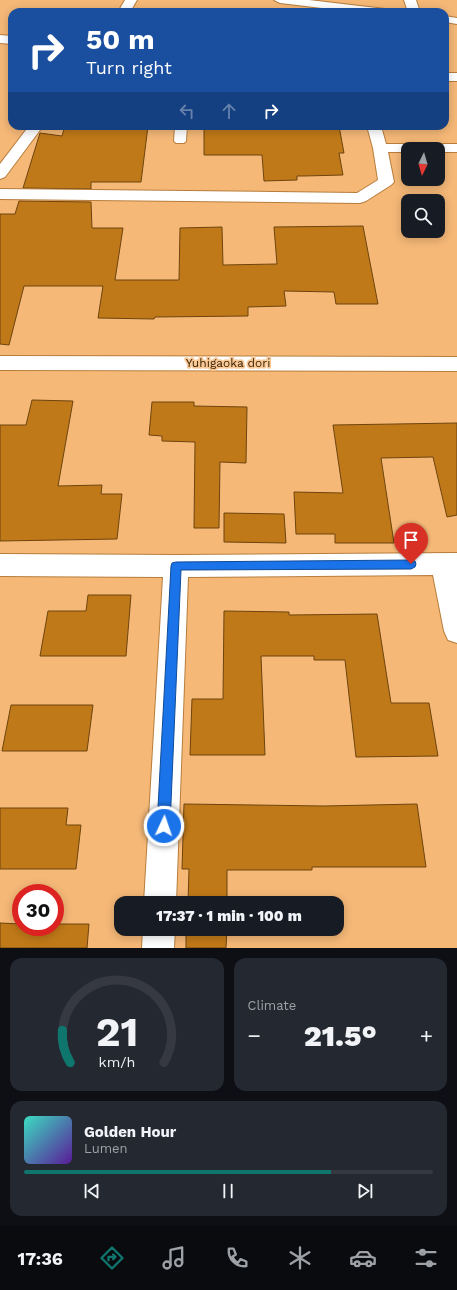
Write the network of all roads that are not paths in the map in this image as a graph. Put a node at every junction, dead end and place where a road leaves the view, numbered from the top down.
1 (280, 0) edge
2 (333, 8) edge
3 (33, 130) edge
4 (181, 130) edge
5 (375, 130) edge
6 (180, 141) dead end
7 (380, 148) junction
8 (457, 148) edge
9 (0, 174) edge
10 (0, 194) edge
11 (0, 363) edge
12 (457, 364) edge
13 (450, 564) edge
14 (0, 565) edge
15 (176, 566) junction
16 (457, 632) edge
17 (160, 896) edge
18 (159, 936) edge
19 (158, 948) edge

1 - 2 street
3 - 9 street
4 - 6 lane
5 - 7 street
7 - 8 street
7 - 10 street
11 - 12 street, Yuhigaoka dori
13 - 15 street
13 - 16 street
14 - 15 street
15 - 17 street
18 - 19 street

